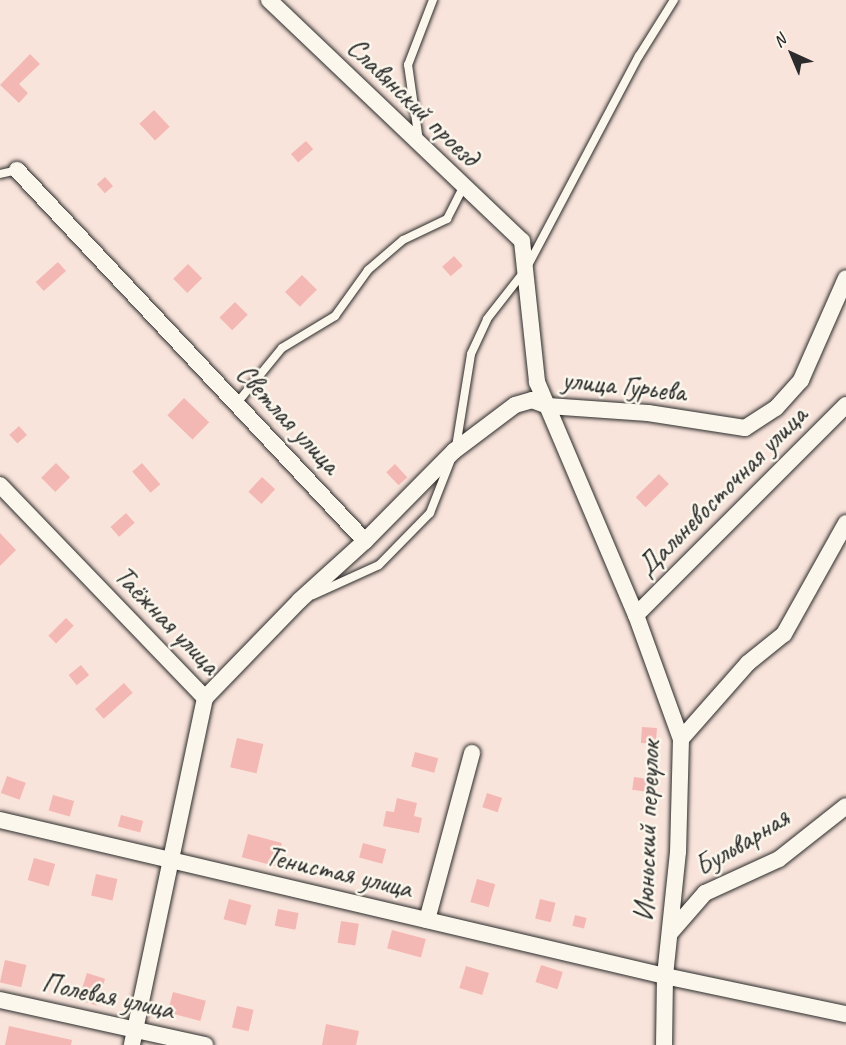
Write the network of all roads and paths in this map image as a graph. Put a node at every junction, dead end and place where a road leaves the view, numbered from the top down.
1 (269, 0) edge
2 (433, 0) edge
3 (674, 0) edge
4 (420, 144) junction
5 (17, 170) joint
6 (0, 174) edge
7 (463, 187) junction
8 (522, 241) joint
9 (526, 269) junction
10 (846, 278) edge
11 (237, 403) junction
12 (846, 405) edge
13 (548, 406) junction
14 (454, 452) junction
15 (0, 485) edge
16 (846, 523) edge
17 (365, 541) junction
18 (300, 600) junction
19 (636, 615) junction
20 (205, 698) junction
21 (681, 738) junction
22 (472, 753) dead end
23 (845, 808) edge
24 (0, 820) edge
25 (173, 861) junction
26 (427, 920) junction
27 (670, 932) junction
28 (665, 976) junction
29 (0, 1000) edge
30 (846, 1014) edge
31 (134, 1038) edge
32 (205, 1045) edge
33 (664, 1045) edge

1 - 4 street, Славянский проезд
2 - 4 lane
3 - 9 lane
4 - 7 street, Славянский проезд
5 - 6 lane
5 - 11 street, Светлая улица
7 - 8 street, Славянский проезд
7 - 11 lane
8 - 9 street, Июньский переулок
9 - 13 street, Июньский переулок
9 - 14 lane
10 - 13 street, улица Гурьева
11 - 17 street, Светлая улица
12 - 19 street, Дальневосточная улица
13 - 14 street, улица Гурьева
13 - 19 street, Июньский переулок
14 - 17 street, улица Гурьева
14 - 18 lane
15 - 20 street, Таёжная улица
16 - 21 street
17 - 18 street
18 - 20 street
19 - 21 street, Июньский переулок
20 - 25 street, Таёжная улица
21 - 27 street, Июньский переулок
22 - 26 street
23 - 27 street, Бульварная
24 - 25 street, Тенистая улица
25 - 26 street, Тенистая улица
25 - 31 street
26 - 28 street, Тенистая улица
27 - 28 street, Июньский переулок
28 - 30 street, Тенистая улица
28 - 33 street, Июньский переулок
29 - 31 street, Полевая улица
31 - 32 street, Полевая улица

